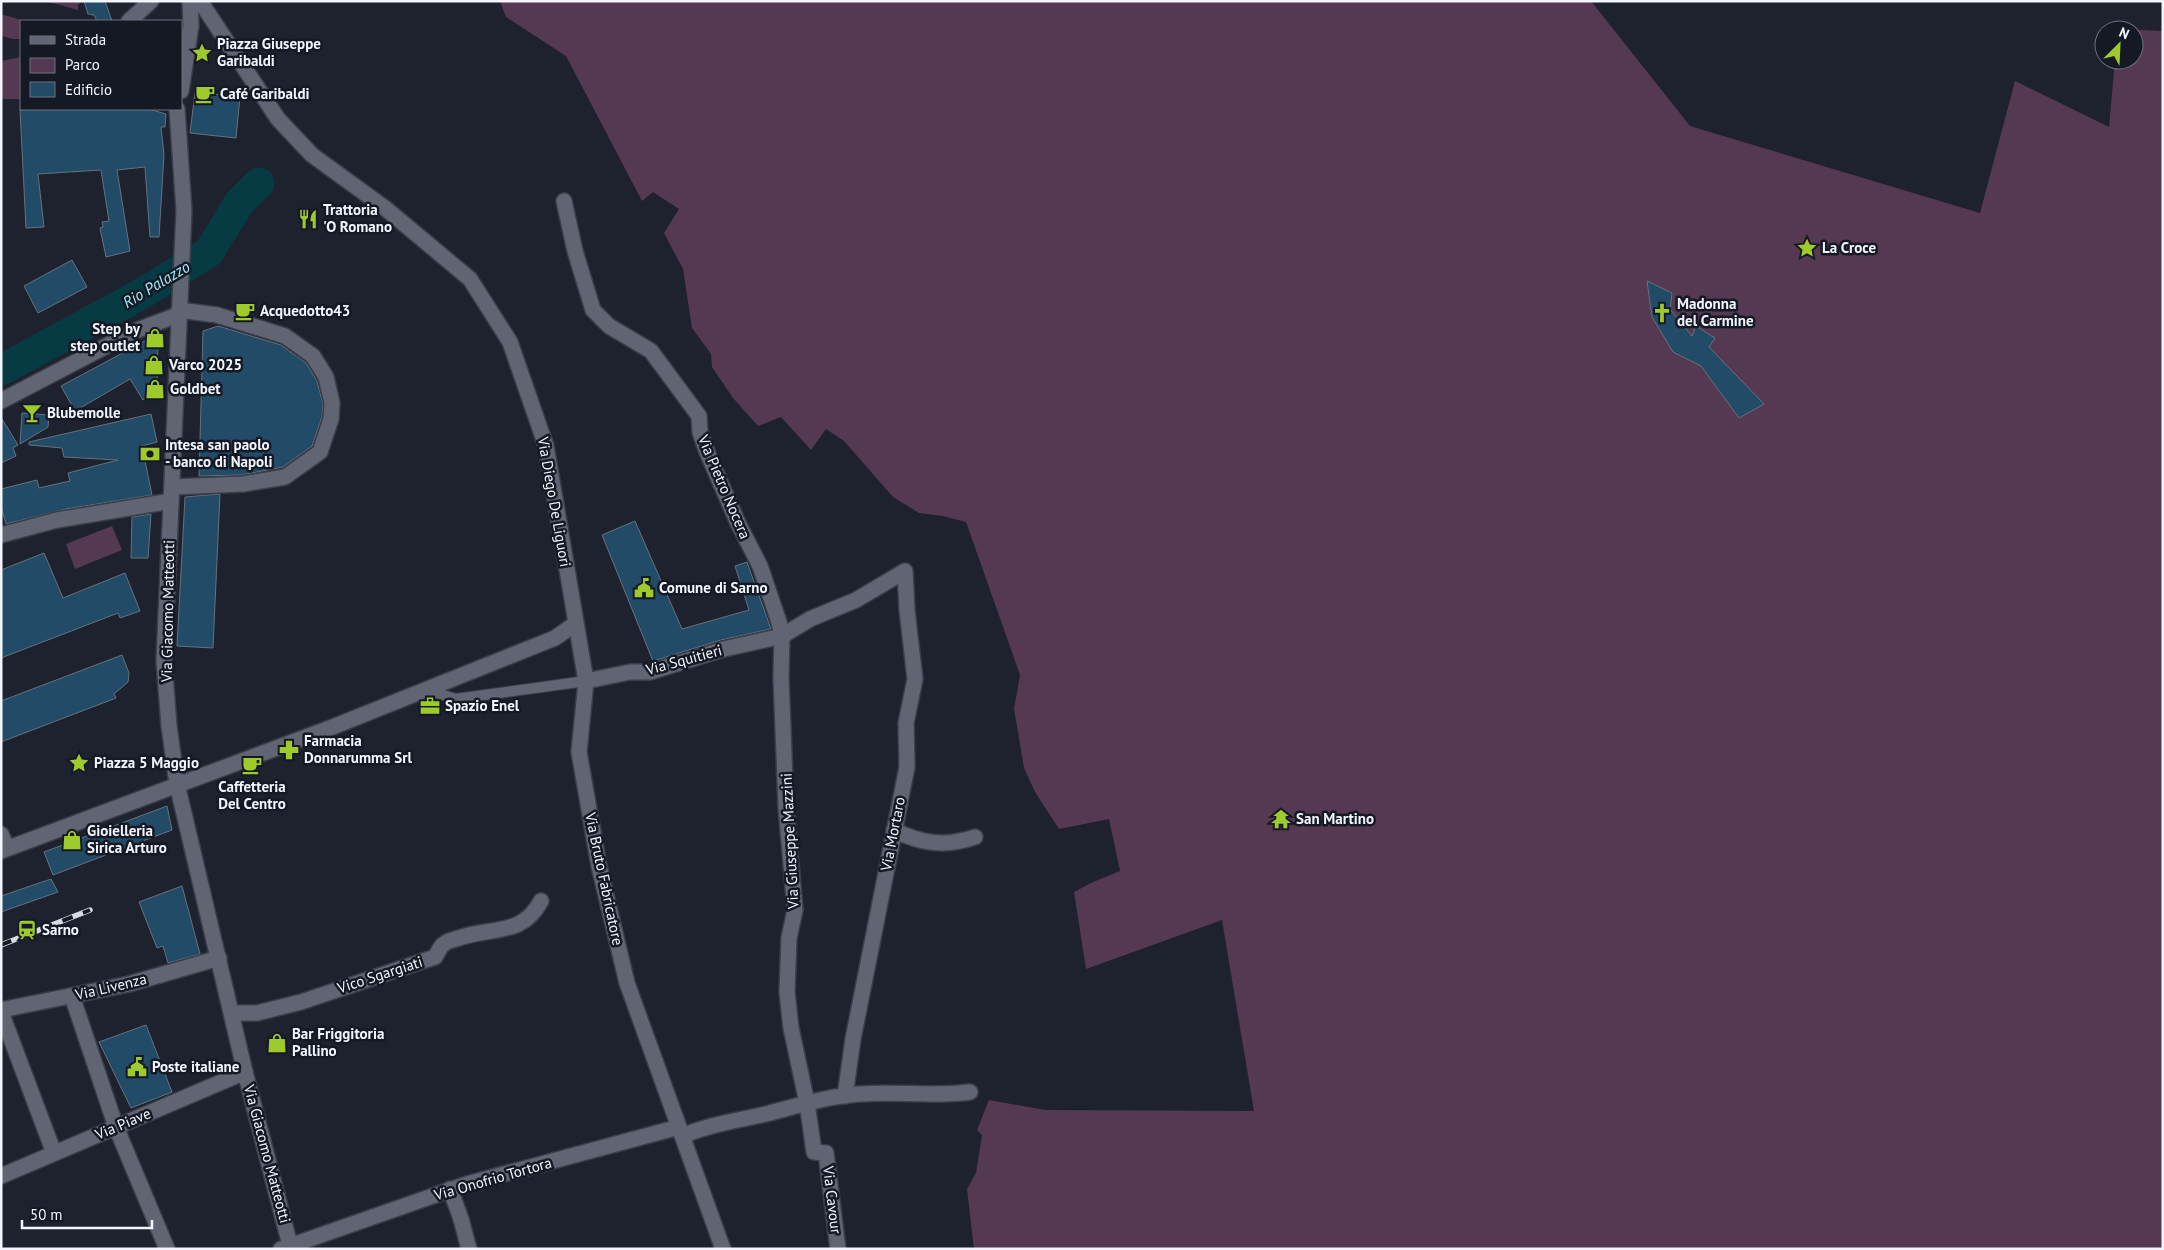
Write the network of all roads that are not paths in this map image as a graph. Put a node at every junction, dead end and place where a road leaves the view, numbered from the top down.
1 (151, 1) edge
2 (190, 1) edge
3 (200, 1) edge
4 (130, 20) edge
5 (191, 26) junction
6 (220, 32) junction
7 (182, 84) edge
8 (177, 110) edge
9 (564, 201) dead end
10 (179, 312) junction
11 (1, 401) edge
12 (172, 494) junction
13 (1, 535) edge
14 (905, 571) joint
15 (575, 624) junction
16 (782, 636) junction
17 (586, 681) junction
18 (426, 690) junction
19 (177, 784) junction
20 (894, 830) junction
21 (976, 838) dead end
22 (3, 844) edge
23 (541, 901) dead end
24 (219, 958) junction
25 (72, 996) junction
26 (1, 1011) edge
27 (232, 1013) junction
28 (245, 1072) junction
29 (970, 1092) dead end
30 (845, 1096) junction
31 (807, 1103) junction
32 (116, 1127) junction
33 (681, 1132) junction
34 (54, 1153) junction
35 (1, 1176) edge
36 (450, 1190) junction
37 (287, 1248) edge
38 (167, 1249) edge
39 (469, 1249) edge
40 (723, 1249) edge
41 (838, 1249) edge

1 - 4 street
2 - 5 street
3 - 6 street, Via Diego De Liguori
5 - 6 street
5 - 7 street
6 - 15 street, Via Diego De Liguori
8 - 10 street, Via Giacomo Matteotti
9 - 16 street, Via Pietro Nocera
10 - 11 street
10 - 12 street, Via Giacomo Matteotti
10 - 12 street
12 - 13 street
12 - 19 street, Via Giacomo Matteotti
14 - 16 street, Via Squitieri
14 - 20 street, Via Mortaro
15 - 17 street, Via Bruto Fabricatore
15 - 18 street
16 - 17 street, Via Squitieri
16 - 31 street, Via Giuseppe Mazzini
17 - 18 lane
17 - 33 street, Via Bruto Fabricatore
18 - 19 street
19 - 22 street
19 - 24 street, Via Giacomo Matteotti
20 - 21 street
20 - 30 street, Via Mortaro
23 - 27 street, Vico Sgargiati
24 - 25 street, Via Livenza
24 - 27 street, Via Giacomo Matteotti
25 - 26 street, Via Livenza
25 - 32 street
26 - 34 street
27 - 28 street, Via Giacomo Matteotti
28 - 32 street, Via Piave
28 - 37 street, Via Giacomo Matteotti
29 - 30 street, Via Onofrio Tortora
30 - 31 street, Via Onofrio Tortora
31 - 33 street, Via Onofrio Tortora
31 - 41 street, Via Cavour
32 - 34 street, Via Piave
32 - 38 street
33 - 36 street, Via Onofrio Tortora
33 - 40 street, Via Bruto Fabricatore
34 - 35 street, Via Piave
36 - 37 street, Via Onofrio Tortora
36 - 39 street

